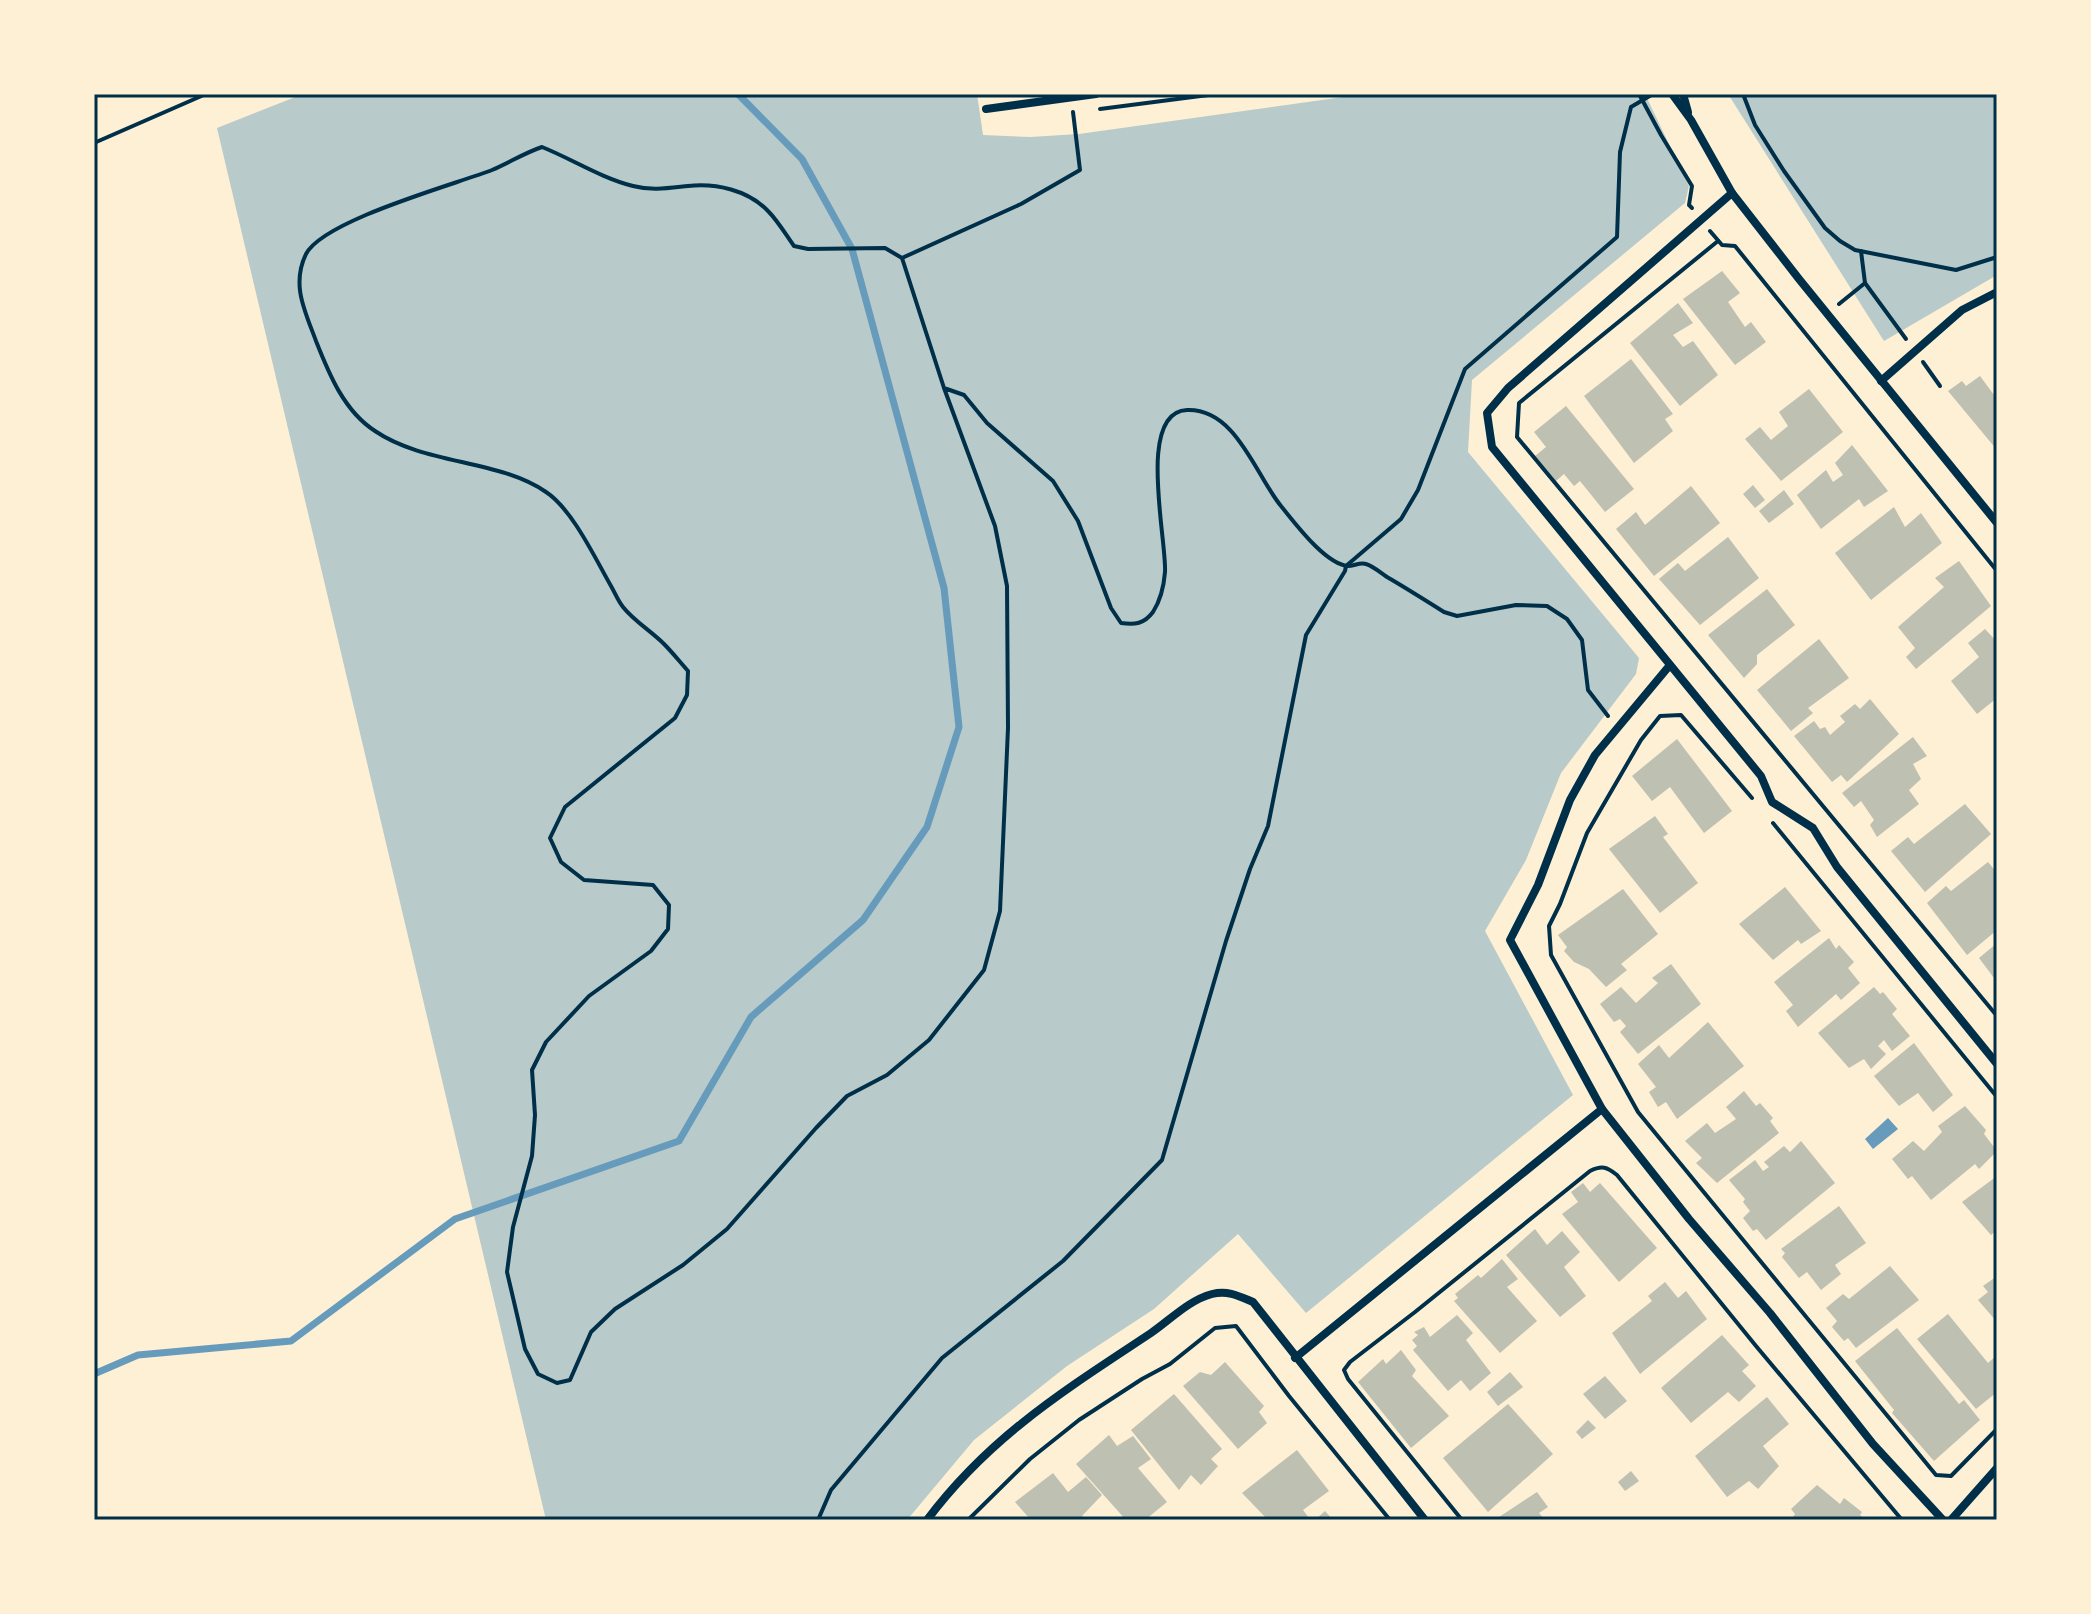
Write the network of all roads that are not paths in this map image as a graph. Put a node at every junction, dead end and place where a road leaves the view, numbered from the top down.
1 (1096, 94) edge
2 (1672, 94) edge
3 (1683, 94) edge
4 (986, 109) dead end
5 (1691, 120) junction
6 (1732, 193) junction
7 (1997, 292) edge
8 (1881, 381) junction
9 (1997, 523) edge
10 (1670, 665) junction
11 (1997, 1064) edge
12 (1602, 1109) junction
13 (1295, 1358) junction
14 (1997, 1468) edge
15 (927, 1520) edge
16 (1425, 1520) edge
17 (1943, 1520) edge
18 (1951, 1520) edge

1 - 4 street
2 - 5 street
3 - 5 street
5 - 6 street
6 - 8 street
6 - 10 street
7 - 8 street
8 - 9 street
10 - 11 street
10 - 12 street
12 - 13 street
12 - 17 street
13 - 15 street
13 - 16 street
14 - 18 street

